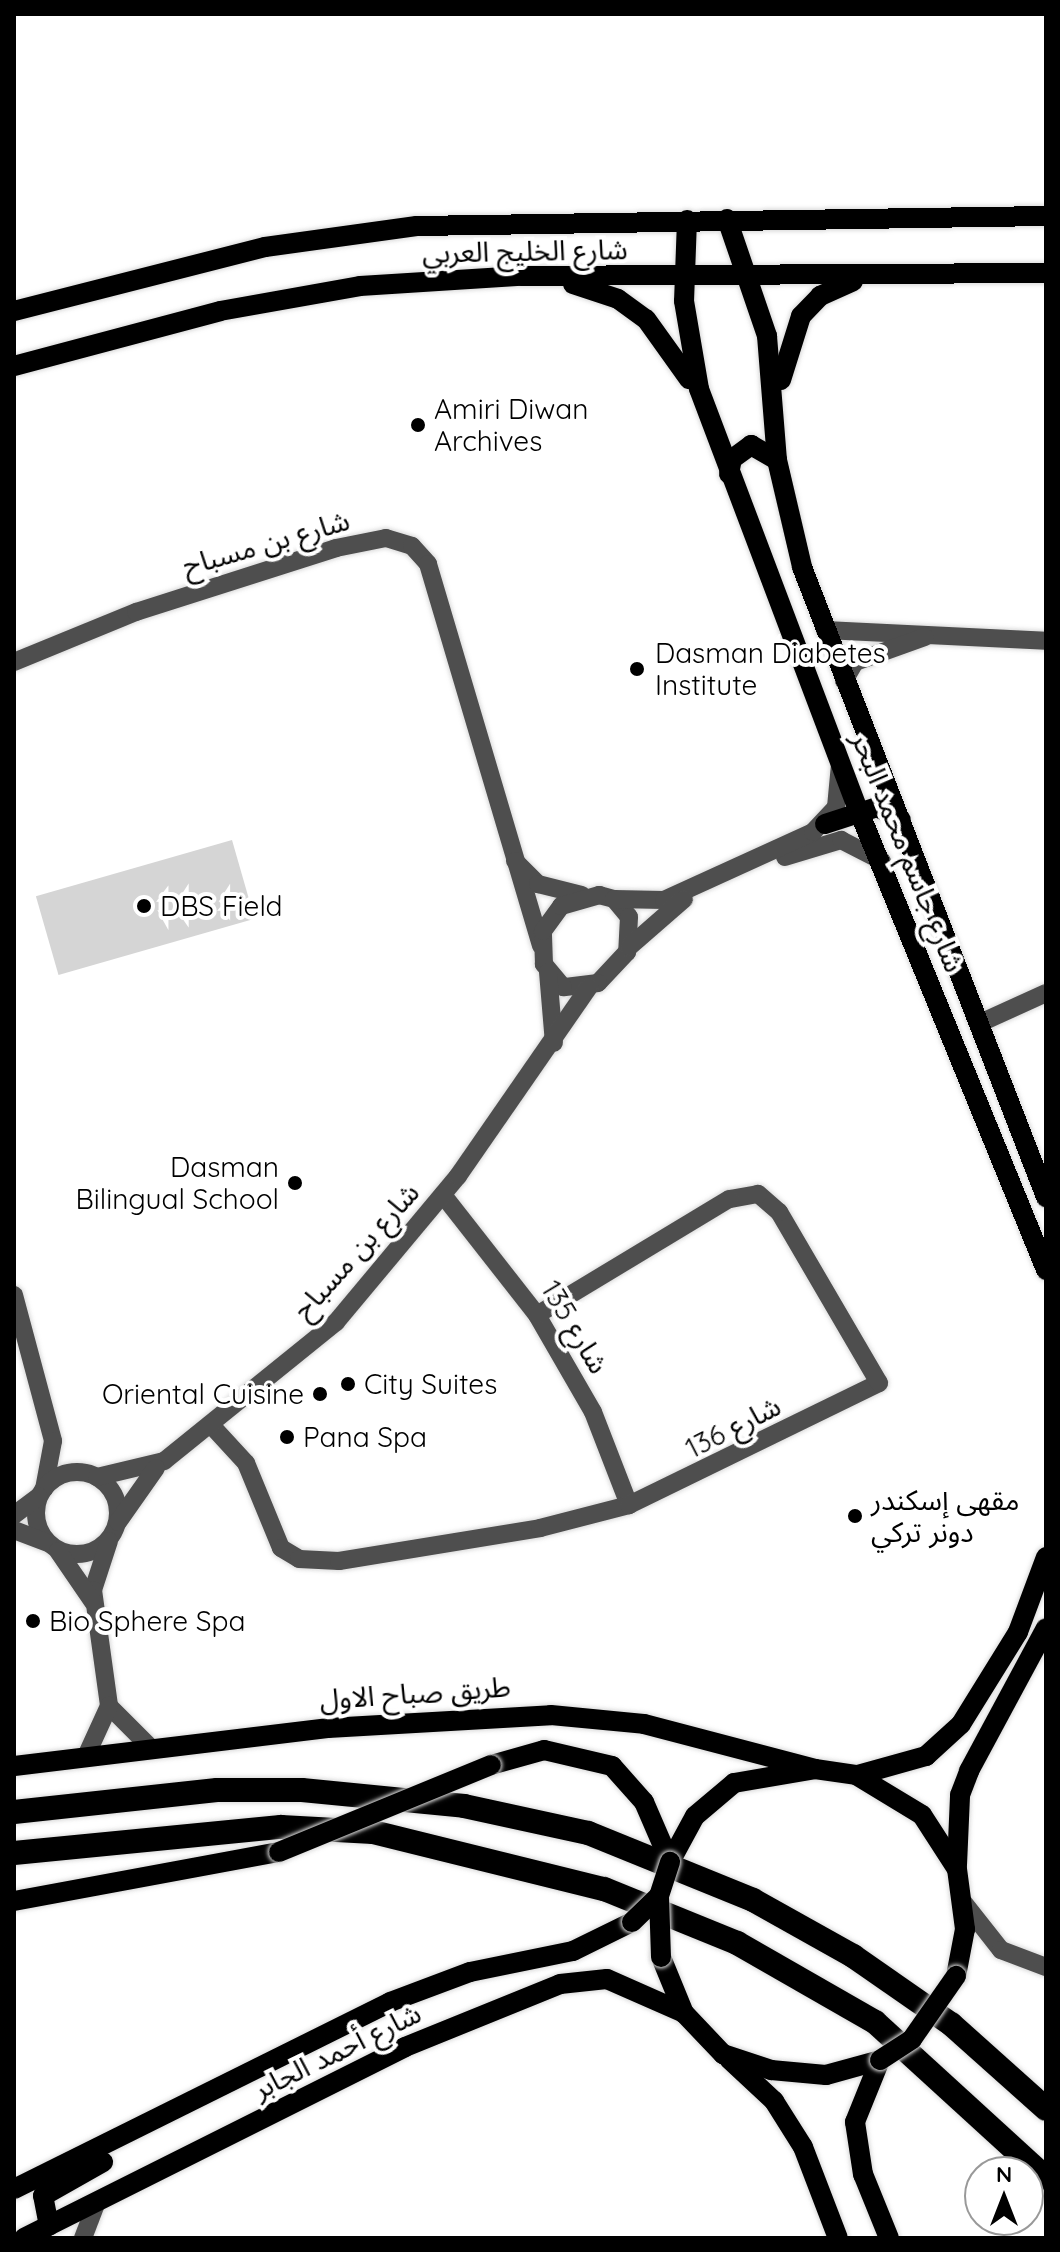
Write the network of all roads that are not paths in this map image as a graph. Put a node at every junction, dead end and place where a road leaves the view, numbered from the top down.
1 (1046, 216) edge
2 (727, 219) junction
3 (687, 220) junction
4 (1046, 273) edge
5 (521, 276) junction
6 (684, 277) junction
7 (748, 277) junction
8 (871, 277) junction
9 (14, 311) edge
10 (14, 366) edge
11 (706, 410) junction
12 (777, 416) junction
13 (777, 460) junction
14 (729, 474) junction
15 (825, 630) junction
16 (926, 636) junction
17 (1046, 641) edge
18 (14, 662) edge
19 (844, 681) junction
20 (840, 763) junction
21 (858, 809) junction
22 (901, 820) junction
23 (825, 824) junction
24 (509, 853) junction
25 (882, 861) junction
26 (585, 896) junction
27 (614, 899) junction
28 (541, 946) junction
29 (629, 947) junction
30 (548, 972) junction
31 (589, 987) junction
32 (1046, 993) edge
33 (980, 1023) junction
34 (554, 1043) junction
35 (443, 1195) junction
36 (1046, 1197) edge
37 (1046, 1270) edge
38 (14, 1295) edge
39 (537, 1315) junction
40 (211, 1425) junction
41 (52, 1432) junction
42 (164, 1461) junction
43 (95, 1476) junction
44 (41, 1493) junction
45 (629, 1505) junction
46 (14, 1515) edge
47 (14, 1530) edge
48 (114, 1531) junction
49 (53, 1546) junction
50 (1046, 1557) edge
51 (94, 1605) junction
52 (1046, 1628) edge
53 (1046, 1663) edge
54 (1022, 1674) junction
55 (109, 1706) junction
56 (149, 1746) junction
57 (87, 1754) junction
58 (14, 1766) edge
59 (815, 1769) junction
60 (856, 1775) junction
61 (14, 1812) edge
62 (14, 1853) edge
63 (670, 1862) junction
64 (957, 1869) junction
65 (659, 1896) junction
66 (14, 1901) edge
67 (964, 1903) junction
68 (1044, 1965) edge
69 (684, 2013) junction
70 (723, 2054) junction
71 (880, 2060) junction
72 (189, 2104) junction
73 (1046, 2109) edge
74 (1046, 2178) edge
75 (14, 2189) edge
76 (96, 2204) junction
77 (52, 2232) edge
78 (24, 2238) edge
79 (83, 2238) edge
80 (838, 2238) edge
81 (889, 2238) edge

1 - 2 main road, شارع الخليج العربي
2 - 3 main road, شارع الخليج العربي
2 - 7 main road, شارع جاسم محمد البحر
3 - 6 main road, شارع جاسم محمد البحر
3 - 9 main road, شارع الخليج العربي
4 - 8 main road, شارع الخليج العربي
5 - 6 main road, شارع الخليج العربي
5 - 10 main road, شارع الخليج العربي
5 - 11 main road
6 - 7 main road, شارع الخليج العربي
6 - 11 main road, شارع جاسم محمد البحر
7 - 8 main road, شارع الخليج العربي
7 - 12 main road, شارع جاسم محمد البحر
8 - 12 main road
11 - 14 main road, شارع جاسم محمد البحر
12 - 13 main road, شارع جاسم محمد البحر
13 - 14 main road
13 - 15 main road, شارع جاسم محمد البحر
14 - 20 main road, شارع جاسم محمد البحر
15 - 16 street
15 - 19 main road, شارع جاسم محمد البحر
16 - 17 street
16 - 19 street
18 - 24 street, شارع بن مسباح
19 - 22 main road, شارع جاسم محمد البحر
20 - 21 main road, شارع جاسم محمد البحر
20 - 23 street
21 - 22 main road
21 - 23 main road
21 - 25 main road, شارع جاسم محمد البحر
22 - 33 main road, شارع جاسم محمد البحر
23 - 27 street
24 - 26 street, شارع بن مسباح
24 - 28 street, شارع بن مسباح
25 - 29 street
25 - 37 main road, شارع جاسم محمد البحر
26 - 27 street
26 - 28 street
27 - 29 street
28 - 30 street
29 - 31 street
30 - 31 street
30 - 34 street
31 - 34 street, شارع بن مسباح
32 - 33 street
33 - 36 main road, شارع جاسم محمد البحر
34 - 35 street, شارع بن مسباح
35 - 39 street, شارع 135
35 - 40 street, شارع بن مسباح
38 - 41 street
39 - 45 street, شارع 135
39 - 45 street, شارع 136
40 - 42 street, شارع بن مسباح
40 - 45 street, شارع 136
41 - 43 street
41 - 44 street
42 - 43 street, شارع بن مسباح
42 - 48 street, شارع بن مسباح
43 - 44 street
43 - 48 street
44 - 46 street
44 - 49 street
47 - 49 street
48 - 49 street
48 - 51 street, شارع بن مسباح
49 - 51 street
50 - 60 main road
51 - 55 street
52 - 54 main road
53 - 54 main road
54 - 64 main road
55 - 56 street
55 - 57 street
56 - 57 main road, طريق صباح الاول
56 - 59 main road, طريق صباح الاول
57 - 58 main road, طريق صباح الاول
59 - 60 main road
59 - 63 main road
60 - 64 main road
61 - 73 highway
62 - 74 highway
63 - 65 main road, bridge
63 - 66 main road, bridge
64 - 67 main road
65 - 69 main road, bridge
65 - 72 main road, شارع أحمد الجابر, bridge
67 - 68 street
67 - 71 main road, bridge
69 - 70 main road
69 - 76 main road, شارع أحمد الجابر
70 - 71 main road
70 - 80 main road
71 - 81 main road
72 - 75 main road, شارع أحمد الجابر
72 - 77 main road
76 - 77 main road, شارع أحمد الجابر
76 - 79 street
77 - 78 main road, شارع أحمد الجابر

